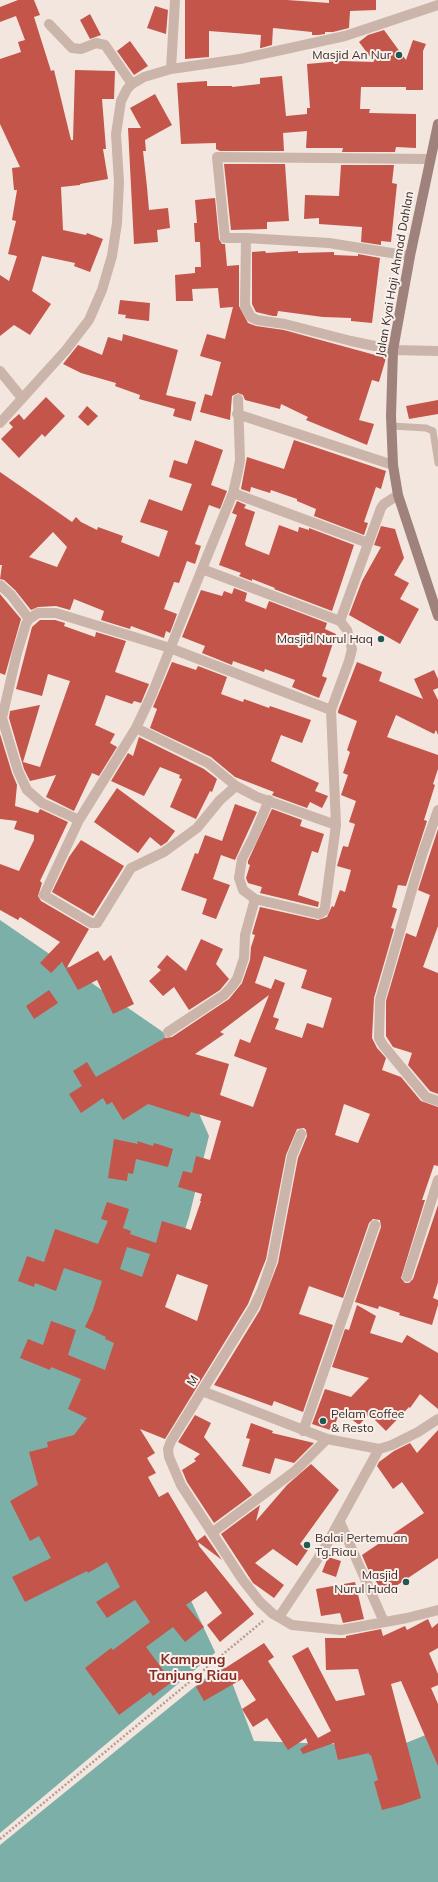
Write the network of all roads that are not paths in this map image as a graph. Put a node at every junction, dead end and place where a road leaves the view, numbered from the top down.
1 (175, 0) edge
2 (438, 6) edge
3 (49, 24) dead end
4 (171, 69) junction
5 (132, 84) junction
6 (438, 124) edge
7 (429, 159) junction
8 (246, 238) junction
9 (410, 256) junction
10 (393, 350) junction
11 (438, 350) edge
12 (0, 371) edge
13 (22, 398) junction
14 (238, 399) dead end
15 (238, 414) junction
16 (0, 423) edge
17 (392, 426) junction
18 (438, 463) edge
19 (393, 465) junction
20 (233, 493) junction
21 (398, 495) junction
22 (368, 543) junction
23 (202, 568) junction
24 (0, 585) edge
25 (437, 612) edge
26 (29, 619) junction
27 (340, 621) junction
28 (170, 648) junction
29 (331, 710) junction
30 (136, 728) junction
31 (236, 786) junction
32 (269, 800) junction
33 (438, 810) edge
34 (80, 820) junction
35 (336, 825) junction
36 (255, 899) junction
37 (168, 1032) dead end
38 (438, 1101) edge
39 (301, 1134) dead end
40 (438, 1180) edge
41 (375, 1225) dead end
42 (407, 1277) dead end
43 (202, 1391) junction
44 (438, 1419) edge
45 (303, 1431) junction
46 (327, 1439) junction
47 (379, 1450) junction
48 (340, 1522) junction
49 (213, 1532) junction
50 (438, 1610) edge
51 (276, 1616) junction
52 (384, 1622) junction

1 - 4 street
2 - 4 street
3 - 5 street
4 - 5 street
5 - 13 street
6 - 7 main road, Jalan Kyai Haji Ahmad Dahlan
7 - 8 street
7 - 9 main road, Jalan Kyai Haji Ahmad Dahlan
8 - 9 street
8 - 10 street
9 - 10 main road, Jalan Kyai Haji Ahmad Dahlan
10 - 11 street
10 - 17 main road, Jalan Kyai Haji Ahmad Dahlan
12 - 13 street
13 - 16 street
14 - 15 street
15 - 19 street
15 - 20 street
17 - 18 lane
17 - 19 main road, Jalan Kyai Haji Ahmad Dahlan
19 - 21 main road, Jalan Kyai Haji Ahmad Dahlan
20 - 22 street
20 - 23 street
21 - 22 street
21 - 25 main road, Jalan Kyai Haji Ahmad Dahlan
22 - 27 street
23 - 27 street
23 - 28 street
24 - 26 street
26 - 28 street
26 - 34 street
27 - 29 street
28 - 29 street
28 - 30 street
29 - 35 street
30 - 31 street
30 - 34 street
31 - 32 street
31 - 34 street
32 - 35 street
32 - 36 street
33 - 38 street
35 - 36 street
36 - 37 street
39 - 43 street, M
40 - 42 street
41 - 45 street
43 - 45 street
43 - 49 street, M
44 - 47 street
45 - 46 street
46 - 47 street
46 - 49 street
47 - 48 street
48 - 51 street
48 - 52 street
49 - 51 street, M
50 - 52 street, M
51 - 52 street, M

